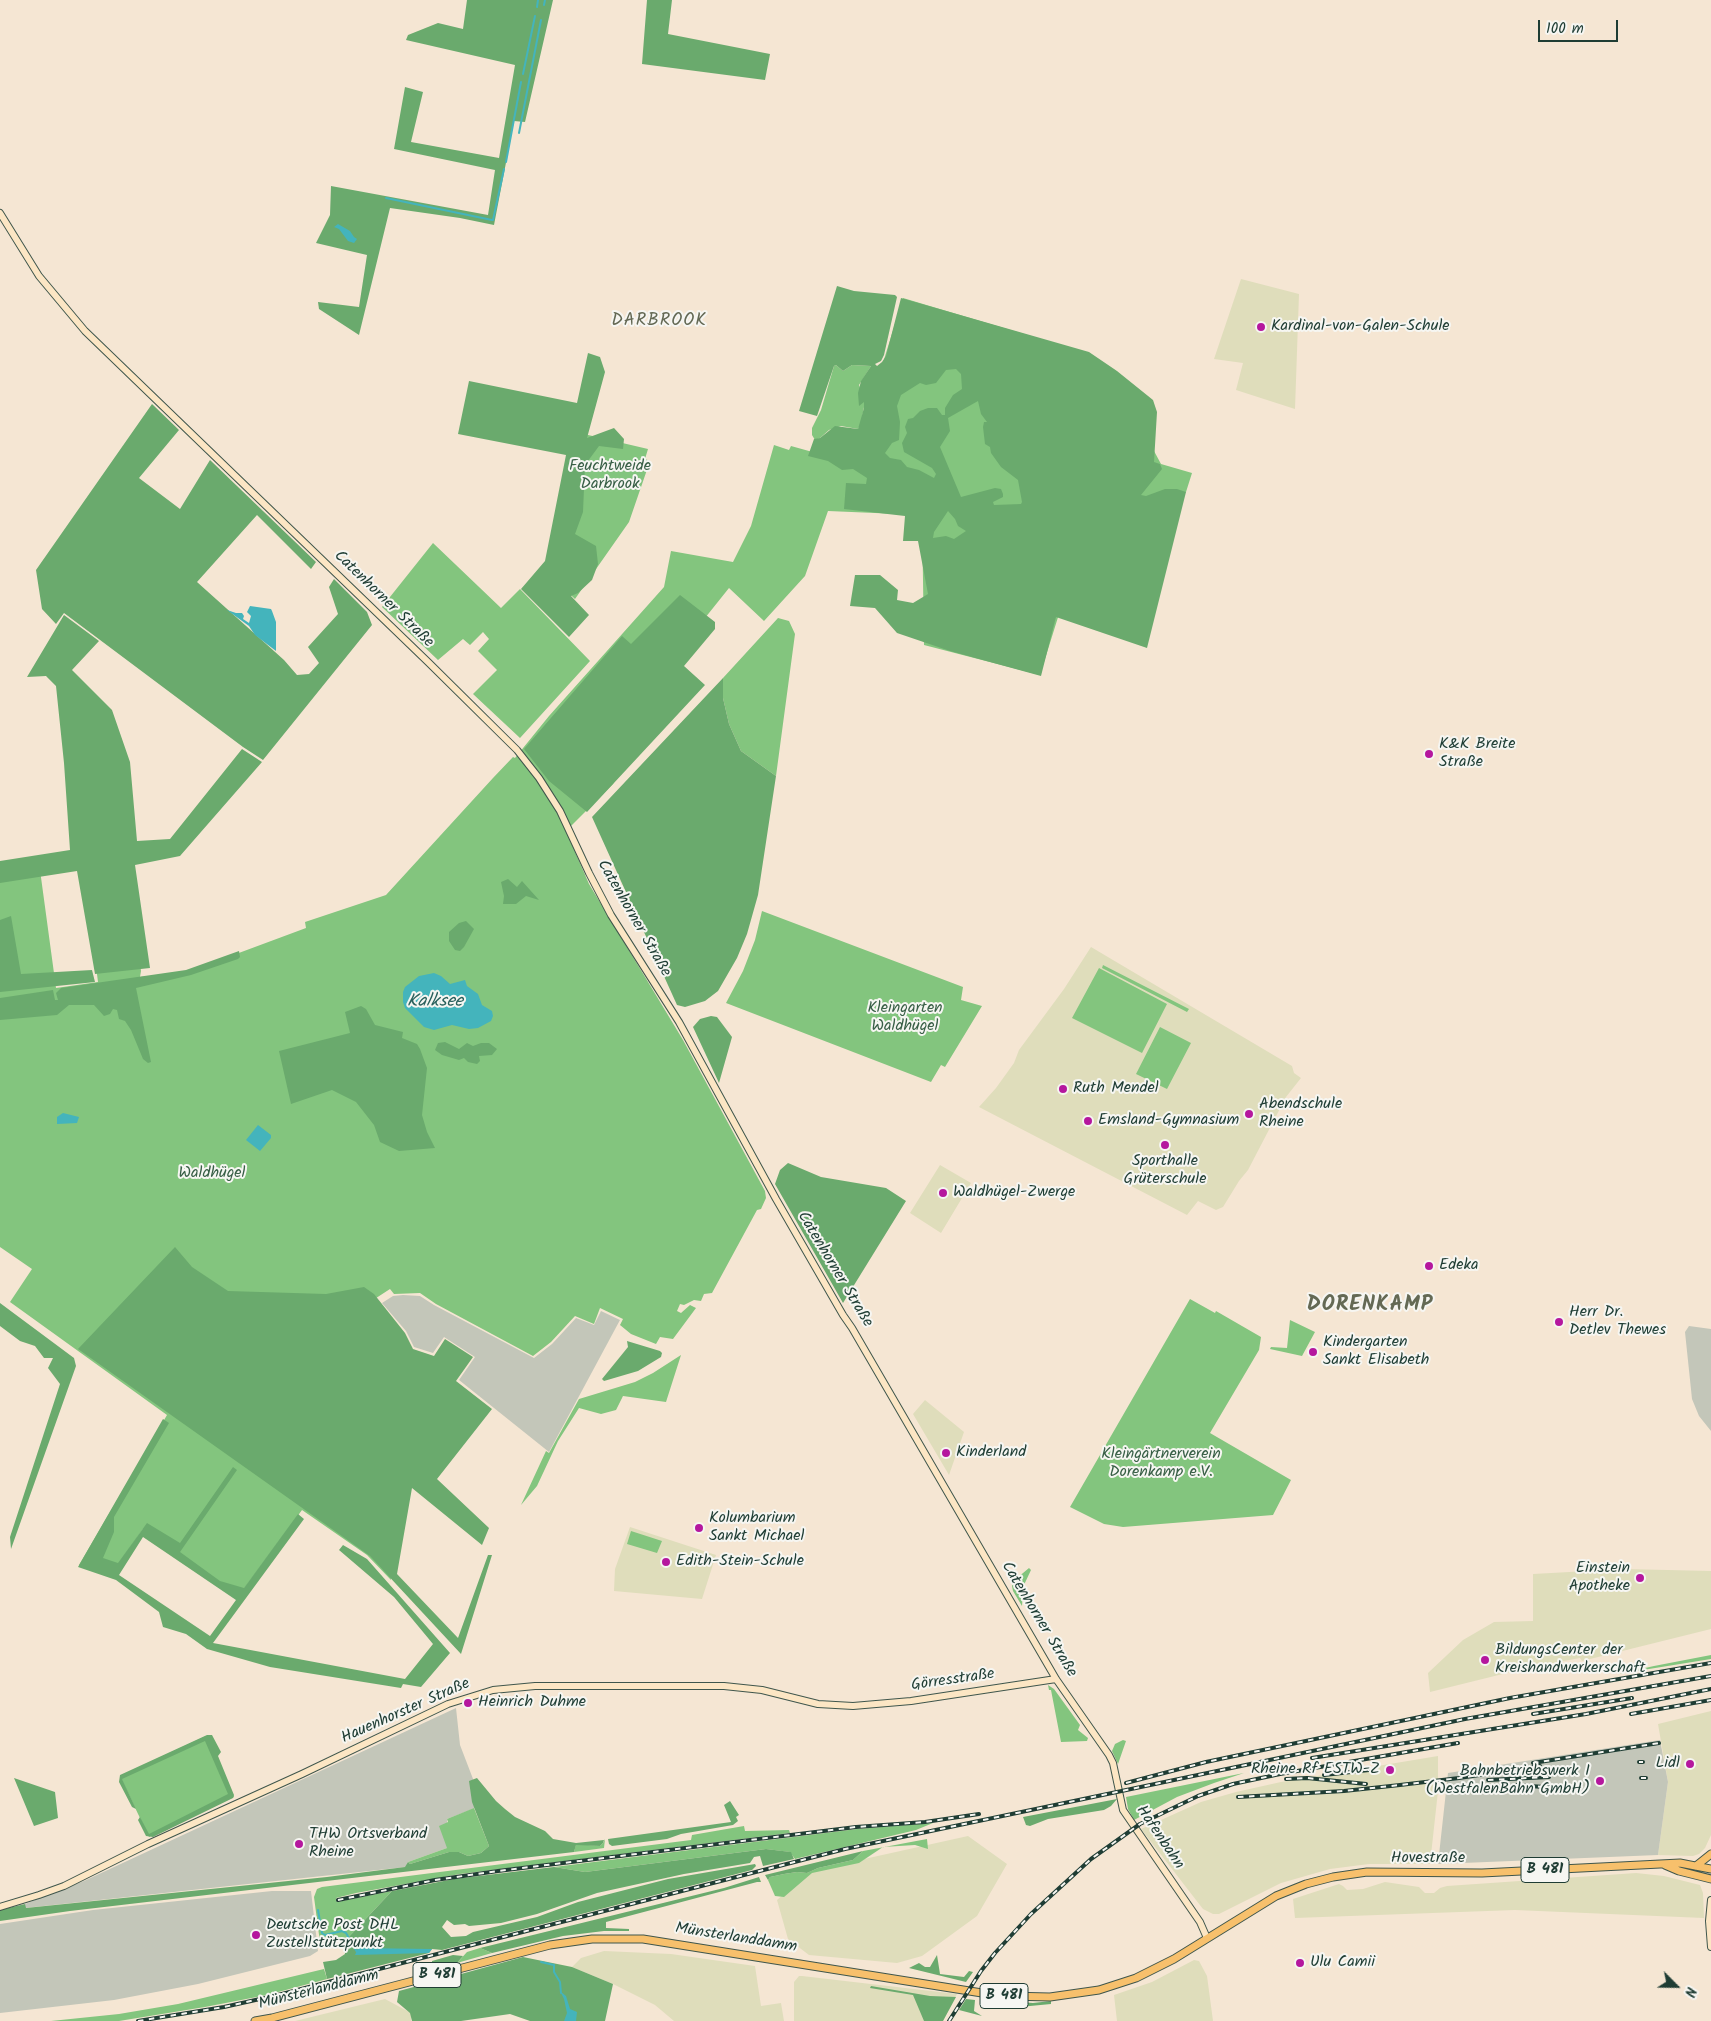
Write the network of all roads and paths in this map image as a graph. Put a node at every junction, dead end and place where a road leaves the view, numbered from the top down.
1 (0, 213) edge
2 (1056, 1679) junction
3 (853, 1706) joint
4 (1103, 1747) joint
5 (1711, 1854) edge
6 (1665, 1865) junction
7 (1696, 1866) junction
8 (1711, 1869) edge
9 (1711, 1879) edge
10 (1711, 1900) edge
11 (0, 1906) edge
12 (1207, 1938) junction
13 (1711, 1947) edge
14 (254, 2021) edge

1 - 2 street, Catenhorner Straße
2 - 3 street, Görresstraße
2 - 4 street, Catenhorner Straße
3 - 11 street, Hauenhorster Straße
4 - 12 street, Hafenbahn
5 - 7 main road
6 - 7 main road, Hovestraße / B 481
6 - 9 main road, Hovestraße / B 481
6 - 12 main road, Hovestraße / B 481
7 - 8 main road, Hovestraße / B 481
10 - 13 street
12 - 14 main road, Münsterlanddamm / B 481

